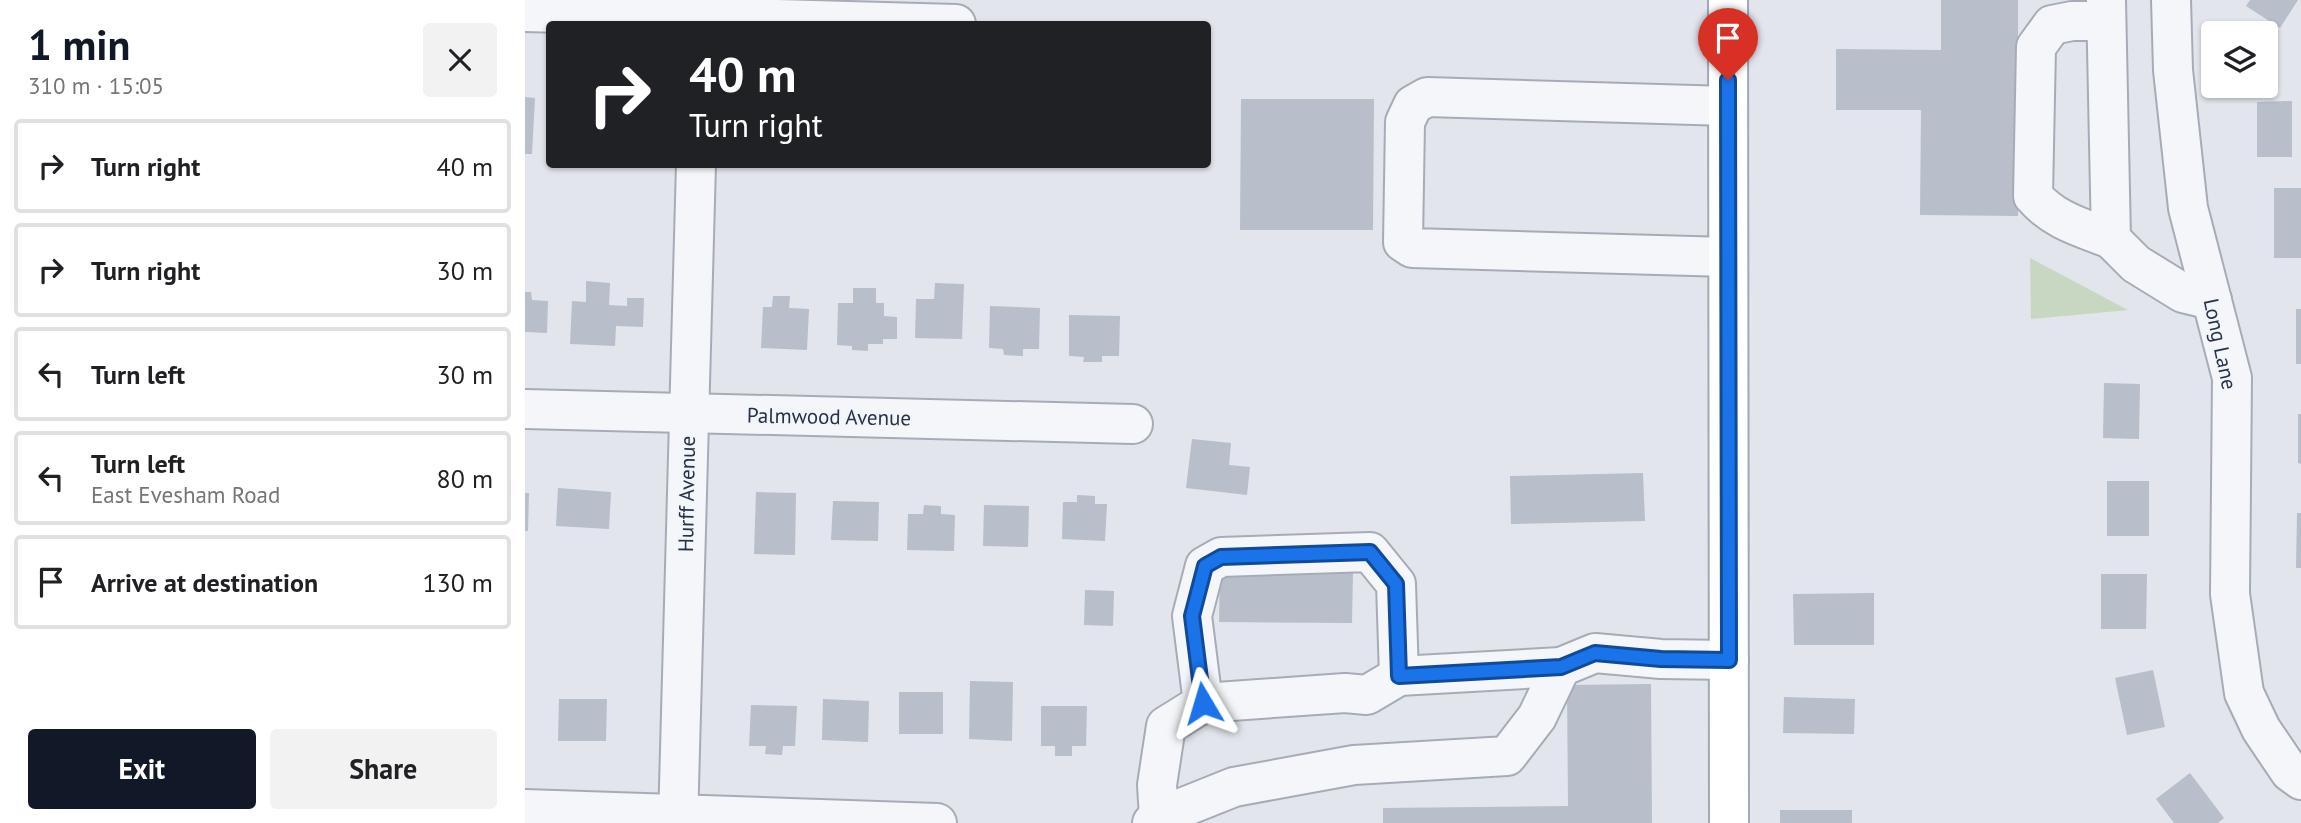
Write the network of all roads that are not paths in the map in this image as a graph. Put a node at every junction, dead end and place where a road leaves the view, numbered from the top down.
1 (1728, 0) edge
2 (2171, 0) edge
3 (2106, 10) edge
4 (525, 12) edge
5 (701, 21) edge
6 (1728, 106) junction
7 (696, 168) edge
8 (2111, 239) junction
9 (1728, 257) junction
10 (2212, 300) junction
11 (525, 409) edge
12 (689, 413) junction
13 (1133, 424) dead end
14 (1729, 660) junction
15 (1561, 667) junction
16 (1399, 676) junction
17 (1203, 703) junction
18 (2301, 780) edge
19 (525, 809) edge
20 (678, 818) edge
21 (1155, 820) edge
22 (937, 823) edge
23 (1729, 823) edge

1 - 6 main road
2 - 10 street, Long Lane
3 - 8 street
3 - 8 street
4 - 5 street
6 - 9 main road
6 - 9 street
7 - 12 street, Hurff Avenue
8 - 10 street
9 - 14 main road
10 - 18 street, Long Lane
11 - 12 street, Palmwood Avenue
12 - 13 street, Palmwood Avenue
12 - 20 street, Hurff Avenue
14 - 15 street
14 - 23 main road
15 - 16 street
15 - 21 street
16 - 17 street
16 - 17 street
17 - 21 street
19 - 20 street
20 - 22 street

